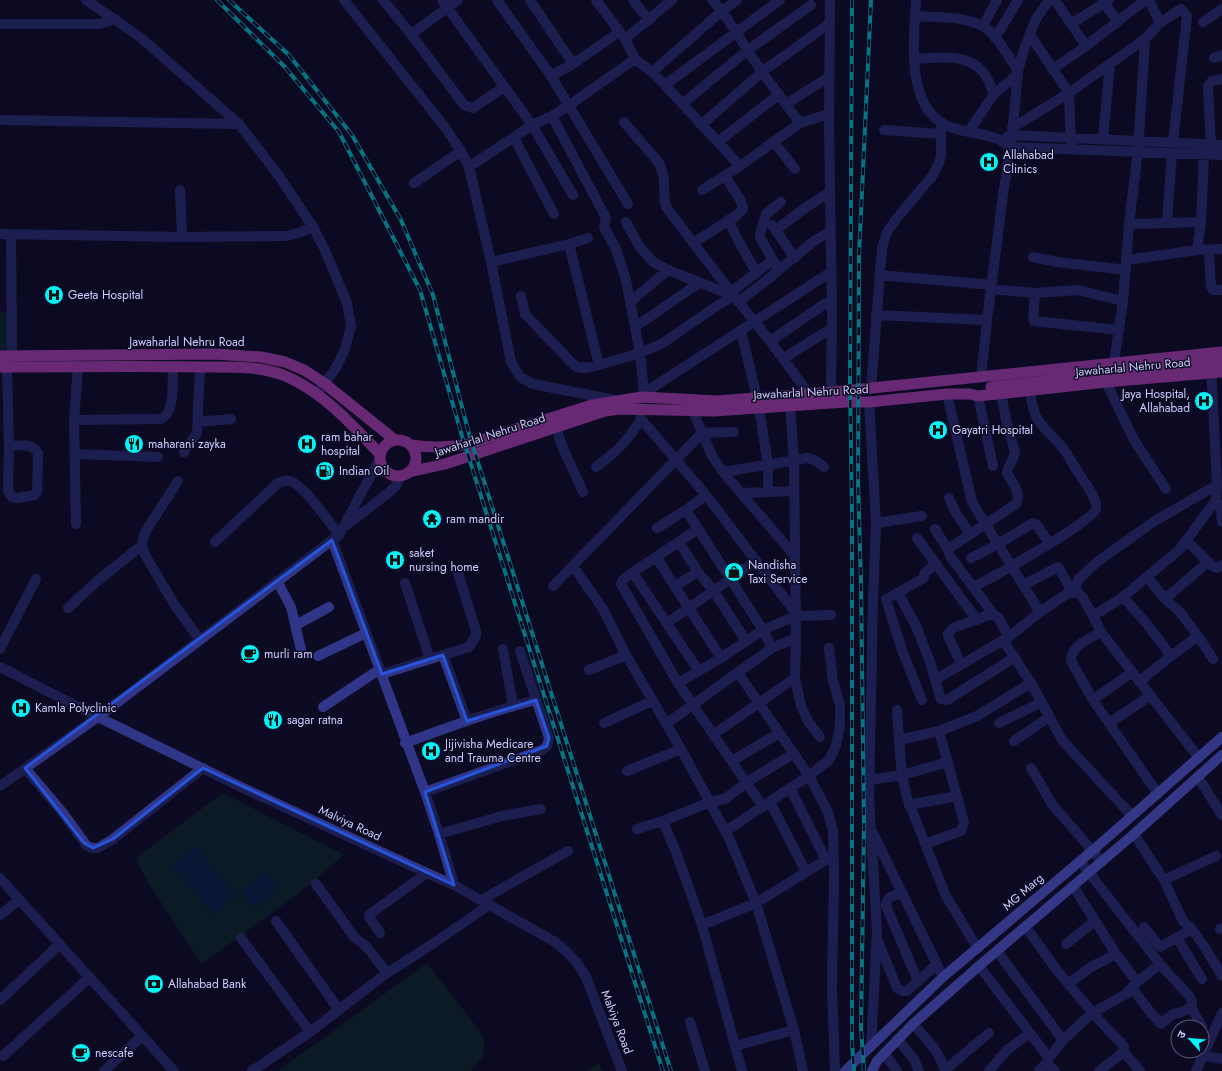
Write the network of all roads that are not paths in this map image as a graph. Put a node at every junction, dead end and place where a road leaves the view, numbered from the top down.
1 (86, 0) edge
2 (344, 0) edge
3 (383, 0) edge
4 (458, 0) edge
5 (497, 0) edge
6 (530, 0) edge
7 (596, 0) edge
8 (632, 0) edge
9 (712, 0) edge
10 (737, 0) edge
11 (780, 0) edge
12 (830, 0) edge
13 (916, 0) edge
14 (997, 0) edge
15 (1018, 0) edge
16 (1048, 0) edge
17 (1055, 0) edge
18 (1145, 0) edge
19 (1149, 0) edge
20 (670, 1) edge
21 (1105, 1) edge
22 (445, 4) edge
23 (811, 4) dead end
24 (1222, 9) edge
25 (722, 10) junction
26 (916, 16) junction
27 (115, 19) junction
28 (649, 20) junction
29 (1118, 22) junction
30 (1203, 22) dead end
31 (830, 23) junction
32 (1160, 23) junction
33 (0, 24) edge
34 (1071, 24) junction
35 (983, 26) junction
36 (736, 32) junction
37 (411, 34) junction
38 (1030, 35) junction
39 (622, 36) junction
40 (995, 38) junction
41 (1145, 39) junction
42 (1086, 46) junction
43 (748, 50) junction
44 (635, 59) junction
45 (914, 59) junction
46 (573, 64) junction
47 (1110, 64) junction
48 (1053, 69) junction
49 (652, 72) junction
50 (762, 72) junction
51 (1018, 72) junction
52 (551, 76) junction
53 (829, 77) junction
54 (1222, 79) edge
55 (665, 85) junction
56 (504, 87) junction
57 (1069, 93) junction
58 (778, 94) junction
59 (994, 94) junction
60 (682, 104) junction
61 (786, 104) junction
62 (568, 106) junction
63 (829, 114) junction
64 (552, 116) junction
65 (0, 120) edge
66 (624, 122) dead end
67 (800, 123) junction
68 (940, 123) junction
69 (239, 124) junction
70 (532, 125) junction
71 (701, 125) junction
72 (884, 130) dead end
73 (969, 131) junction
74 (1012, 132) junction
75 (941, 134) junction
76 (514, 138) junction
77 (1072, 138) junction
78 (997, 139) junction
79 (1103, 139) junction
80 (718, 142) junction
81 (774, 142) junction
82 (1173, 142) junction
83 (1210, 144) junction
84 (1222, 145) edge
85 (1138, 146) junction
86 (1011, 147) junction
87 (1072, 149) junction
88 (461, 151) junction
89 (1172, 153) junction
90 (1204, 154) junction
91 (1222, 155) edge
92 (740, 166) junction
93 (469, 167) junction
94 (795, 169) dead end
95 (725, 176) junction
96 (414, 183) dead end
97 (180, 190) dead end
98 (702, 190) dead end
99 (830, 192) junction
100 (573, 195) dead end
101 (781, 202) dead end
102 (628, 204) dead end
103 (554, 214) dead end
104 (728, 220) junction
105 (626, 222) dead end
106 (1167, 222) junction
107 (1201, 222) junction
108 (1129, 224) junction
109 (763, 226) junction
110 (313, 227) junction
111 (776, 230) junction
112 (831, 231) junction
113 (0, 234) edge
114 (11, 235) junction
115 (182, 237) junction
116 (588, 238) dead end
117 (693, 243) junction
118 (569, 244) junction
119 (1222, 249) edge
120 (1197, 250) junction
121 (1209, 250) junction
122 (1033, 257) dead end
123 (795, 258) junction
124 (773, 260) junction
125 (491, 262) junction
126 (1126, 265) junction
127 (668, 270) junction
128 (779, 270) junction
129 (756, 272) junction
130 (831, 272) junction
131 (879, 275) junction
132 (700, 283) junction
133 (991, 287) junction
134 (1222, 290) edge
135 (1035, 293) junction
136 (522, 296) dead end
137 (734, 296) junction
138 (1123, 301) junction
139 (630, 302) junction
140 (826, 303) dead end
141 (876, 315) junction
142 (987, 320) junction
143 (754, 322) junction
144 (635, 327) junction
145 (832, 328) junction
146 (1119, 330) junction
147 (741, 331) junction
148 (770, 341) junction
149 (1217, 352) edge
150 (640, 353) junction
151 (0, 356) edge
152 (12, 356) junction
153 (784, 358) junction
154 (1114, 362) junction
155 (1222, 362) edge
156 (599, 365) junction
157 (173, 366) junction
158 (3, 367) edge
159 (78, 367) junction
160 (200, 367) junction
161 (1217, 373) edge
162 (981, 377) junction
163 (1106, 382) junction
164 (324, 384) junction
165 (871, 389) junction
166 (1030, 390) junction
167 (317, 394) junction
168 (809, 394) junction
169 (947, 394) junction
170 (1001, 394) junction
171 (643, 395) junction
172 (974, 395) junction
173 (834, 397) junction
174 (616, 401) junction
175 (869, 402) junction
176 (758, 403) junction
177 (790, 406) junction
178 (693, 411) junction
179 (640, 414) junction
180 (231, 419) dead end
181 (74, 420) junction
182 (198, 422) junction
183 (556, 428) junction
184 (734, 432) dead end
185 (702, 434) junction
186 (6, 440) edge
187 (395, 440) junction
188 (411, 445) junction
189 (184, 452) dead end
190 (75, 454) junction
191 (380, 456) junction
192 (158, 457) dead end
193 (1219, 459) edge
194 (676, 460) junction
195 (794, 461) junction
196 (768, 465) junction
197 (993, 466) dead end
198 (596, 467) dead end
199 (824, 468) dead end
200 (724, 472) junction
201 (405, 474) junction
202 (178, 481) dead end
203 (1219, 488) edge
204 (1166, 489) dead end
205 (794, 491) junction
206 (583, 492) dead end
207 (768, 492) junction
208 (742, 493) junction
209 (706, 495) junction
210 (950, 498) dead end
211 (1216, 500) junction
212 (686, 510) junction
213 (1221, 511) edge
214 (922, 516) dead end
215 (1222, 522) edge
216 (876, 523) junction
217 (76, 524) dead end
218 (985, 524) junction
219 (657, 528) dead end
220 (698, 529) junction
221 (934, 529) dead end
222 (338, 534) junction
223 (970, 534) junction
224 (917, 538) dead end
225 (1186, 540) junction
226 (215, 542) dead end
227 (679, 542) junction
228 (1050, 543) junction
229 (998, 544) junction
230 (142, 545) junction
231 (947, 548) junction
232 (795, 556) junction
233 (656, 557) junction
234 (971, 558) dead end
235 (756, 561) junction
236 (1208, 562) junction
237 (936, 563) junction
238 (1222, 565) edge
239 (573, 566) junction
240 (1012, 566) junction
241 (456, 570) dead end
242 (698, 572) junction
243 (633, 573) junction
244 (1147, 577) junction
245 (36, 578) dead end
246 (730, 578) junction
247 (278, 581) junction
248 (405, 583) dead end
249 (1023, 585) junction
250 (553, 586) dead end
251 (675, 586) junction
252 (973, 587) junction
253 (713, 590) junction
254 (898, 593) junction
255 (1075, 593) junction
256 (1123, 596) junction
257 (873, 599) junction
258 (886, 599) junction
259 (1165, 599) junction
260 (329, 607) dead end
261 (68, 608) dead end
262 (689, 608) junction
263 (1040, 612) junction
264 (795, 614) junction
265 (994, 615) junction
266 (831, 616) dead end
267 (1093, 616) junction
268 (978, 620) junction
269 (665, 621) junction
270 (296, 625) junction
271 (648, 629) junction
272 (763, 630) junction
273 (1101, 632) junction
274 (366, 633) junction
275 (1198, 636) junction
276 (796, 638) junction
277 (1006, 639) junction
278 (200, 640) junction
279 (746, 641) junction
280 (772, 648) junction
281 (829, 648) dead end
282 (0, 649) edge
283 (503, 649) dead end
284 (520, 651) dead end
285 (302, 654) dead end
286 (443, 655) junction
287 (626, 655) junction
288 (318, 656) dead end
289 (1171, 656) junction
290 (1015, 657) junction
291 (721, 658) junction
292 (430, 659) junction
293 (1213, 659) dead end
294 (961, 664) junction
295 (1, 669) edge
296 (589, 670) dead end
297 (698, 670) junction
298 (381, 672) junction
299 (1132, 672) junction
300 (738, 673) junction
301 (795, 678) junction
302 (936, 679) junction
303 (1139, 682) junction
304 (678, 683) junction
305 (1031, 683) junction
306 (1150, 696) junction
307 (536, 700) junction
308 (922, 700) dead end
309 (1093, 700) junction
310 (652, 701) junction
311 (1042, 702) junction
312 (759, 703) junction
313 (694, 705) junction
314 (513, 706) junction
315 (323, 707) dead end
316 (897, 710) dead end
317 (98, 717) junction
318 (1049, 717) junction
319 (468, 721) junction
320 (604, 723) dead end
321 (1109, 723) junction
322 (666, 724) junction
323 (999, 724) dead end
324 (940, 731) junction
325 (779, 733) junction
326 (714, 734) junction
327 (820, 737) dead end
328 (1222, 737) edge
329 (899, 740) junction
330 (1014, 741) dead end
331 (405, 743) junction
332 (680, 749) junction
333 (793, 754) junction
334 (1222, 755) edge
335 (1199, 758) junction
336 (732, 761) junction
337 (948, 762) junction
338 (25, 768) junction
339 (203, 768) junction
340 (1030, 768) dead end
341 (627, 771) dead end
342 (902, 775) junction
343 (809, 776) junction
344 (1198, 777) junction
345 (869, 780) junction
346 (747, 782) junction
347 (0, 786) edge
348 (790, 788) junction
349 (425, 792) junction
350 (1158, 794) junction
351 (957, 796) junction
352 (710, 802) junction
353 (766, 804) junction
354 (909, 805) junction
355 (541, 809) dead end
356 (1222, 815) edge
357 (1132, 816) junction
358 (663, 821) junction
359 (637, 829) dead end
360 (871, 829) junction
361 (726, 831) junction
362 (439, 834) junction
363 (1134, 834) junction
364 (925, 844) junction
365 (568, 851) dead end
366 (1092, 851) junction
367 (1216, 856) dead end
368 (830, 858) junction
369 (1080, 861) junction
370 (1102, 862) junction
371 (806, 872) junction
372 (1089, 872) junction
373 (427, 873) junction
374 (0, 878) edge
375 (1164, 880) junction
376 (316, 884) dead end
377 (454, 884) junction
378 (1073, 886) junction
379 (903, 893) junction
380 (19, 900) junction
381 (485, 903) junction
382 (756, 903) junction
383 (0, 915) edge
384 (276, 921) dead end
385 (1095, 921) junction
386 (702, 925) junction
387 (1025, 926) junction
388 (1144, 927) dead end
389 (1192, 929) junction
390 (380, 933) dead end
391 (240, 938) dead end
392 (1177, 938) junction
393 (877, 939) junction
394 (60, 944) junction
395 (1066, 944) dead end
396 (978, 949) junction
397 (997, 951) junction
398 (1116, 954) junction
399 (937, 964) junction
400 (1160, 964) junction
401 (979, 966) junction
402 (387, 973) junction
403 (1222, 976) edge
404 (943, 977) junction
405 (90, 978) junction
406 (1202, 978) dead end
407 (918, 981) junction
408 (1068, 984) junction
409 (1134, 985) junction
410 (0, 1000) edge
411 (1191, 1007) junction
412 (339, 1010) junction
413 (1092, 1013) junction
414 (1222, 1014) edge
415 (1198, 1019) edge
416 (690, 1022) dead end
417 (913, 1024) junction
418 (794, 1030) junction
419 (310, 1032) junction
420 (989, 1033) dead end
421 (1030, 1033) junction
422 (142, 1036) junction
423 (897, 1040) junction
424 (1063, 1040) junction
425 (1210, 1042) edge
426 (735, 1046) junction
427 (871, 1047) junction
428 (1124, 1052) junction
429 (884, 1053) junction
430 (3, 1056) dead end
431 (1210, 1056) edge
432 (1201, 1059) edge
433 (1222, 1059) edge
434 (1047, 1060) junction
435 (169, 1069) edge
436 (104, 1071) edge
437 (252, 1071) edge
438 (622, 1071) edge
439 (705, 1071) edge
440 (742, 1071) edge
441 (803, 1071) edge
442 (835, 1071) edge
443 (845, 1071) edge
444 (872, 1071) edge
445 (897, 1071) edge
446 (919, 1071) edge
447 (945, 1071) edge
448 (989, 1071) edge
449 (1039, 1071) edge
450 (1055, 1071) edge
451 (1099, 1071) edge
452 (1140, 1071) edge
453 (1196, 1071) edge

1 - 27 street
2 - 88 street
3 - 37 street
4 - 22 street
5 - 52 street
6 - 46 street
7 - 39 street
8 - 28 street
9 - 25 street
10 - 25 street
11 - 36 street
12 - 31 street
13 - 26 street
14 - 35 street
15 - 40 street
16 - 38 street
17 - 34 street
18 - 29 street
19 - 32 street
20 - 28 street
21 - 29 street
21 - 34 street
22 - 37 street
22 - 56 street
23 - 43 street
24 - 30 street
25 - 36 street
25 - 49 street
26 - 35 street
26 - 45 street
27 - 33 street
27 - 69 street
28 - 39 street
29 - 42 street
31 - 50 street
31 - 53 street
32 - 41 street
32 - 82 street
34 - 42 street
35 - 40 street
36 - 43 street
36 - 55 street
37 - 56 street
38 - 48 street
38 - 51 street
39 - 44 street
39 - 46 street
40 - 51 street
41 - 47 street
41 - 85 street
42 - 48 street
43 - 50 street
43 - 60 street
44 - 49 street
44 - 62 street
45 - 59 street
45 - 68 street
46 - 52 street
47 - 57 street
47 - 79 street
48 - 57 street
49 - 55 street
50 - 58 street
50 - 71 street
51 - 59 street
51 - 74 street
52 - 62 street
53 - 61 street
53 - 63 street
54 - 83 street
55 - 60 street
56 - 70 street
57 - 74 street
57 - 77 street
58 - 61 street
58 - 80 street
59 - 73 street
60 - 71 street
61 - 67 street
62 - 64 street
62 - 102 street
63 - 67 street
63 - 99 street
64 - 70 street
64 - 139 street
65 - 69 street
66 - 117 street
67 - 81 street
68 - 73 street
68 - 75 street
69 - 110 street
70 - 76 street
70 - 100 street
71 - 80 street
72 - 75 street
73 - 78 street
74 - 77 street
74 - 78 street
74 - 86 street
75 - 131 street
76 - 93 street
76 - 103 street
77 - 79 street
77 - 87 street
78 - 86 street
79 - 85 street
80 - 92 street
81 - 92 street
81 - 94 street
82 - 83 street
82 - 85 street
83 - 84 street
85 - 87 street
85 - 89 street
85 - 108 street
86 - 87 street
86 - 133 street
88 - 93 street
88 - 96 street
89 - 90 street
89 - 106 street
90 - 91 street
90 - 107 street
92 - 95 street
93 - 125 street
95 - 98 street
95 - 104 street
97 - 115 street
99 - 111 street
99 - 112 street
101 - 109 street
104 - 117 street
104 - 129 street
105 - 127 street
106 - 107 street
106 - 108 street
107 - 120 street
108 - 126 street
109 - 111 street
109 - 124 street
110 - 115 street
110 - 164 street
111 - 123 street
112 - 123 street
112 - 130 street
113 - 114 street
114 - 115 street
114 - 152 street
116 - 118 street
117 - 137 street
118 - 125 street
118 - 156 street
119 - 121 street
120 - 121 street
120 - 126 street
121 - 134 street
122 - 126 street
123 - 128 street
124 - 128 street
124 - 129 street
125 - 174 street
126 - 138 street
127 - 132 street
127 - 139 street
128 - 137 street
129 - 137 street
130 - 143 street
130 - 145 street
131 - 133 street
131 - 141 street
132 - 137 street
132 - 144 street
133 - 135 street
133 - 142 street
135 - 138 street
135 - 146 street
136 - 156 street
137 - 143 street
137 - 150 street
138 - 146 street
139 - 144 street
140 - 148 street
141 - 142 street
141 - 165 street
142 - 162 street
143 - 147 street
143 - 148 street
144 - 150 street
145 - 153 street
145 - 173 street
146 - 154 street
147 - 171 street
147 - 176 street
148 - 153 street
149 - 154 highway, Jawaharlal Nehru Road
149 - 161 street
150 - 156 street
150 - 171 street
151 - 152 highway, Jawaharlal Nehru Road
152 - 164 highway, Jawaharlal Nehru Road
153 - 168 street
154 - 162 highway, Jawaharlal Nehru Road
155 - 172 highway, bridge
157 - 159 highway, Jawaharlal Nehru Road
157 - 160 highway, Jawaharlal Nehru Road
157 - 181 street
158 - 159 highway, Jawaharlal Nehru Road
158 - 186 street
159 - 181 street
160 - 167 highway, Jawaharlal Nehru Road
160 - 182 street
161 - 163 highway, Jawaharlal Nehru Road
161 - 193 street
162 - 165 highway, Jawaharlal Nehru Road
163 - 166 highway, Jawaharlal Nehru Road
163 - 204 street
164 - 167 street
164 - 187 highway, Jawaharlal Nehru Road
165 - 173 highway, Jawaharlal Nehru Road
166 - 170 highway, Jawaharlal Nehru Road
166 - 228 street
167 - 191 highway, Jawaharlal Nehru Road
168 - 173 highway, Jawaharlal Nehru Road
168 - 176 highway, Jawaharlal Nehru Road
169 - 172 highway, Jawaharlal Nehru Road
169 - 175 highway, Jawaharlal Nehru Road
169 - 218 street
170 - 172 highway, Jawaharlal Nehru Road
170 - 218 street
171 - 174 highway, Jawaharlal Nehru Road
171 - 176 highway, Jawaharlal Nehru Road
171 - 179 street
172 - 197 street
173 - 175 highway, Jawaharlal Nehru Road
173 - 177 highway, Jawaharlal Nehru Road
174 - 188 highway, Jawaharlal Nehru Road
175 - 216 street
176 - 177 highway, Jawaharlal Nehru Road
176 - 178 highway, Jawaharlal Nehru Road
176 - 196 street
177 - 195 street
178 - 179 highway, Jawaharlal Nehru Road
178 - 185 street
179 - 183 highway, Jawaharlal Nehru Road
179 - 194 street
179 - 198 street
180 - 182 street
181 - 190 street
182 - 189 street
183 - 201 highway, Jawaharlal Nehru Road
183 - 206 street
184 - 185 street
185 - 194 street
185 - 200 street
186 - 186 street
187 - 188 highway, Jawaharlal Nehru Road
187 - 191 highway
188 - 201 highway
190 - 192 street
190 - 217 street
191 - 201 highway, Jawaharlal Nehru Road
191 - 222 street
193 - 203 street
194 - 209 street
194 - 239 street
195 - 196 street
195 - 199 street
195 - 205 street
196 - 200 street
196 - 207 street
200 - 208 street
201 - 222 street
202 - 230 street
203 - 211 street
203 - 255 street
205 - 207 street
205 - 232 street
207 - 208 street
208 - 232 street
209 - 212 street
209 - 235 street
210 - 223 street
211 - 213 street
211 - 225 street
212 - 219 street
212 - 220 street
213 - 215 street
214 - 216 street
216 - 257 street
218 - 223 street
218 - 229 street
220 - 227 street
220 - 246 street
221 - 231 street
222 - 226 street
222 - 247 street
222 - 274 street
223 - 231 street
224 - 237 street
225 - 236 street
225 - 244 street
227 - 233 street
227 - 242 street
228 - 229 street
228 - 240 street
229 - 234 street
229 - 240 street
230 - 261 street
230 - 278 street
231 - 252 street
232 - 264 street
233 - 243 street
233 - 251 street
235 - 246 street
235 - 264 street
236 - 238 street
236 - 259 street
237 - 254 street
237 - 268 street
239 - 250 street
239 - 287 street
240 - 249 street
240 - 252 street
241 - 286 street
242 - 251 street
242 - 253 street
243 - 269 street
243 - 271 street
244 - 256 street
244 - 259 street
245 - 282 street
246 - 253 street
246 - 272 street
247 - 270 street
247 - 278 street
248 - 292 street
249 - 255 street
249 - 263 street
251 - 262 street
252 - 265 street
253 - 262 street
253 - 279 street
254 - 258 street
254 - 302 street
255 - 263 street
255 - 267 street
256 - 267 street
256 - 289 street
257 - 258 street
257 - 345 street
258 - 308 street
259 - 275 street
260 - 270 street
262 - 269 street
262 - 291 street
263 - 277 street
264 - 266 street
264 - 272 street
264 - 276 street
265 - 268 street
265 - 277 street
267 - 273 street
268 - 294 street
269 - 271 street
269 - 297 street
270 - 285 street
271 - 304 street
272 - 279 street
272 - 280 street
273 - 299 street
273 - 309 street
274 - 288 street
274 - 298 street
275 - 289 street
275 - 293 street
276 - 280 street
276 - 301 street
277 - 290 street
277 - 294 street
278 - 317 street
279 - 291 street
280 - 300 street
281 - 343 street
283 - 314 street
284 - 307 street
286 - 292 street
286 - 319 street
287 - 296 street
287 - 310 street
289 - 303 street
290 - 302 street
290 - 305 street
291 - 297 street
292 - 298 street
294 - 302 street
295 - 317 street, Malviya Road
297 - 304 street
298 - 315 street
298 - 331 street
299 - 303 street
299 - 309 street
300 - 312 street
300 - 313 street
301 - 312 street
301 - 327 street
303 - 306 street
304 - 313 street
305 - 311 street
305 - 324 street
306 - 321 street
306 - 335 street
307 - 314 street
307 - 349 street
309 - 321 street
310 - 320 street
310 - 322 street
311 - 318 street
311 - 323 street
312 - 325 street
312 - 326 street
313 - 322 street
313 - 326 street
314 - 319 street
316 - 329 street
317 - 338 street
317 - 339 street, Malviya Road
318 - 330 street
318 - 357 street
319 - 331 street
321 - 350 street
322 - 332 street
324 - 329 street
324 - 337 street
325 - 333 street
325 - 336 street
326 - 336 street
328 - 335 main road, MG Marg
329 - 342 street
331 - 349 street
332 - 341 street
332 - 352 street
333 - 343 street
333 - 346 street
334 - 344 main road
335 - 350 main road, MG Marg
336 - 346 street
337 - 342 street
337 - 351 street
338 - 339 street
338 - 347 street
339 - 373 street, Malviya Road
340 - 366 street
342 - 345 street
342 - 354 street
343 - 348 street
343 - 368 street
344 - 356 street
344 - 363 main road
345 - 360 street
346 - 352 street
346 - 353 street
348 - 353 street
348 - 368 street
349 - 362 street
350 - 357 main road, MG Marg
351 - 354 street
351 - 364 street
352 - 358 street
352 - 361 street
353 - 361 street
353 - 371 street
354 - 364 street
355 - 362 street
357 - 366 main road, MG Marg
358 - 359 street
358 - 386 street
360 - 379 street
360 - 393 street
361 - 382 street
362 - 377 street
363 - 370 main road
363 - 375 street
364 - 396 street
365 - 381 street
366 - 369 main road, MG Marg
366 - 370 street
367 - 375 street
368 - 371 street
368 - 442 street
369 - 372 street
369 - 396 main road, MG Marg
370 - 372 main road
371 - 382 street
372 - 378 main road
372 - 400 street
373 - 377 street, Malviya Road
373 - 390 street
374 - 380 street
375 - 389 street
376 - 402 street
377 - 381 street, Malviya Road
378 - 385 street
378 - 387 main road
379 - 399 street
379 - 407 street
380 - 383 street
380 - 394 street
381 - 402 street
381 - 438 street, Malviya Road
382 - 386 street
382 - 418 street
384 - 412 street
385 - 395 street
385 - 398 street
386 - 426 street
387 - 397 main road
387 - 408 street
388 - 392 street
389 - 392 street
389 - 403 street
391 - 419 street
392 - 406 street
393 - 407 street
393 - 427 street
394 - 405 street
394 - 410 street
396 - 404 main road, MG Marg
397 - 401 main road
397 - 424 street
398 - 408 street
398 - 409 street
399 - 404 street
399 - 407 street
400 - 409 street
400 - 411 street
401 - 417 main road
401 - 421 street
402 - 412 street
404 - 427 main road, MG Marg
405 - 422 street
405 - 430 street
408 - 413 street
409 - 411 street
409 - 413 street
411 - 415 street
412 - 419 street
413 - 424 street
413 - 428 street
414 - 425 street
416 - 439 street
417 - 423 main road
417 - 447 street
418 - 426 street
418 - 441 street
419 - 437 street
420 - 447 street
421 - 434 street
421 - 448 street
422 - 435 street
422 - 436 street
423 - 429 main road
423 - 446 street
424 - 434 street
426 - 440 street
427 - 443 main road, MG Marg
428 - 451 street
428 - 452 street
429 - 444 main road
429 - 445 street
431 - 433 street
432 - 453 street
434 - 449 street
434 - 450 street

